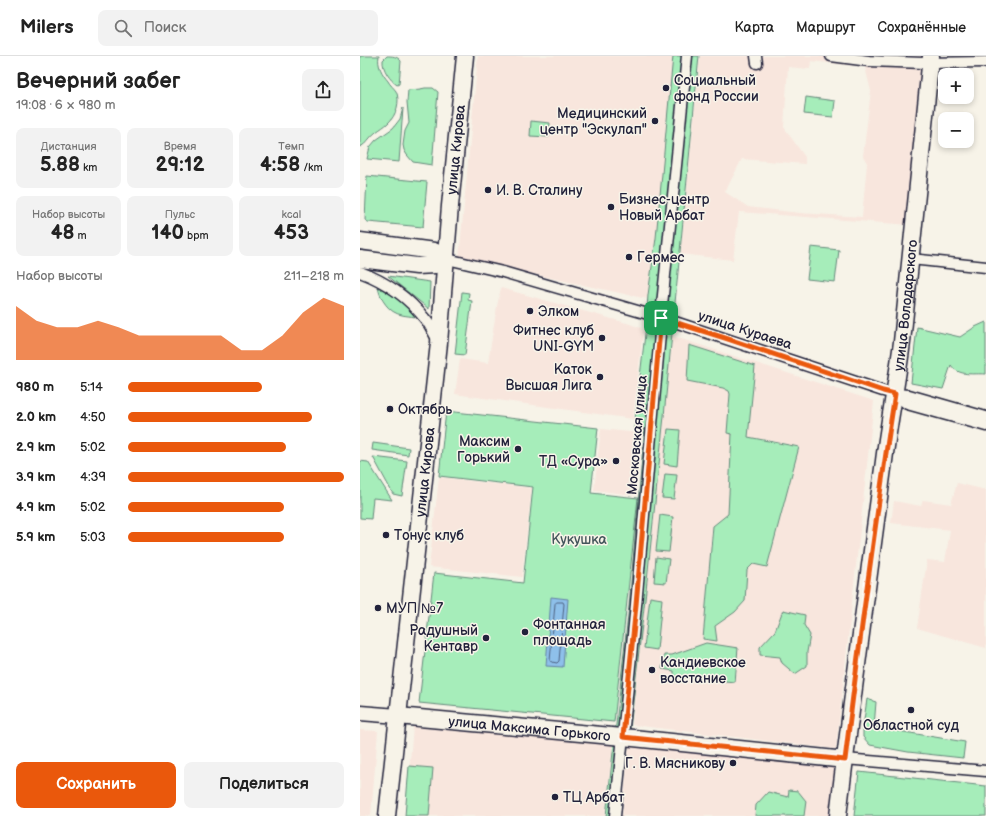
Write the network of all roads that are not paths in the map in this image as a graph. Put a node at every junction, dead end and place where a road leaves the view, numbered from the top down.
1 (465, 56) edge
2 (687, 56) edge
3 (831, 56) edge
4 (931, 60) edge
5 (986, 62) edge
6 (360, 241) edge
7 (360, 259) edge
8 (447, 259) junction
9 (911, 259) junction
10 (986, 267) edge
11 (360, 272) edge
12 (661, 318) junction
13 (440, 343) junction
14 (895, 394) junction
15 (986, 417) edge
16 (986, 426) edge
17 (360, 713) edge
18 (398, 716) junction
19 (623, 737) junction
20 (845, 760) junction
21 (986, 771) edge
22 (387, 816) edge
23 (615, 816) edge
24 (838, 816) edge

1 - 8 main road, улица Кирова
2 - 12 street, Московская улица
3 - 4 street
4 - 5 street
4 - 9 main road, улица Володарского
6 - 8 main road
7 - 8 main road
8 - 12 street, улица Кураева
8 - 13 main road, улица Кирова
9 - 10 street
9 - 14 main road, улица Володарского
11 - 13 street
12 - 14 street, улица Кураева
12 - 19 street, Московская улица
13 - 18 main road, улица Кирова
14 - 15 street, улица Кураева
14 - 16 street, улица Кураева
14 - 20 main road, улица Володарского
17 - 18 main road, улица Максима Горького
18 - 19 main road, улица Максима Горького
18 - 22 main road, улица Кирова
19 - 20 main road, улица Максима Горького
19 - 23 street, Московская улица
20 - 21 street, улица Максима Горького
20 - 24 main road, улица Володарского

